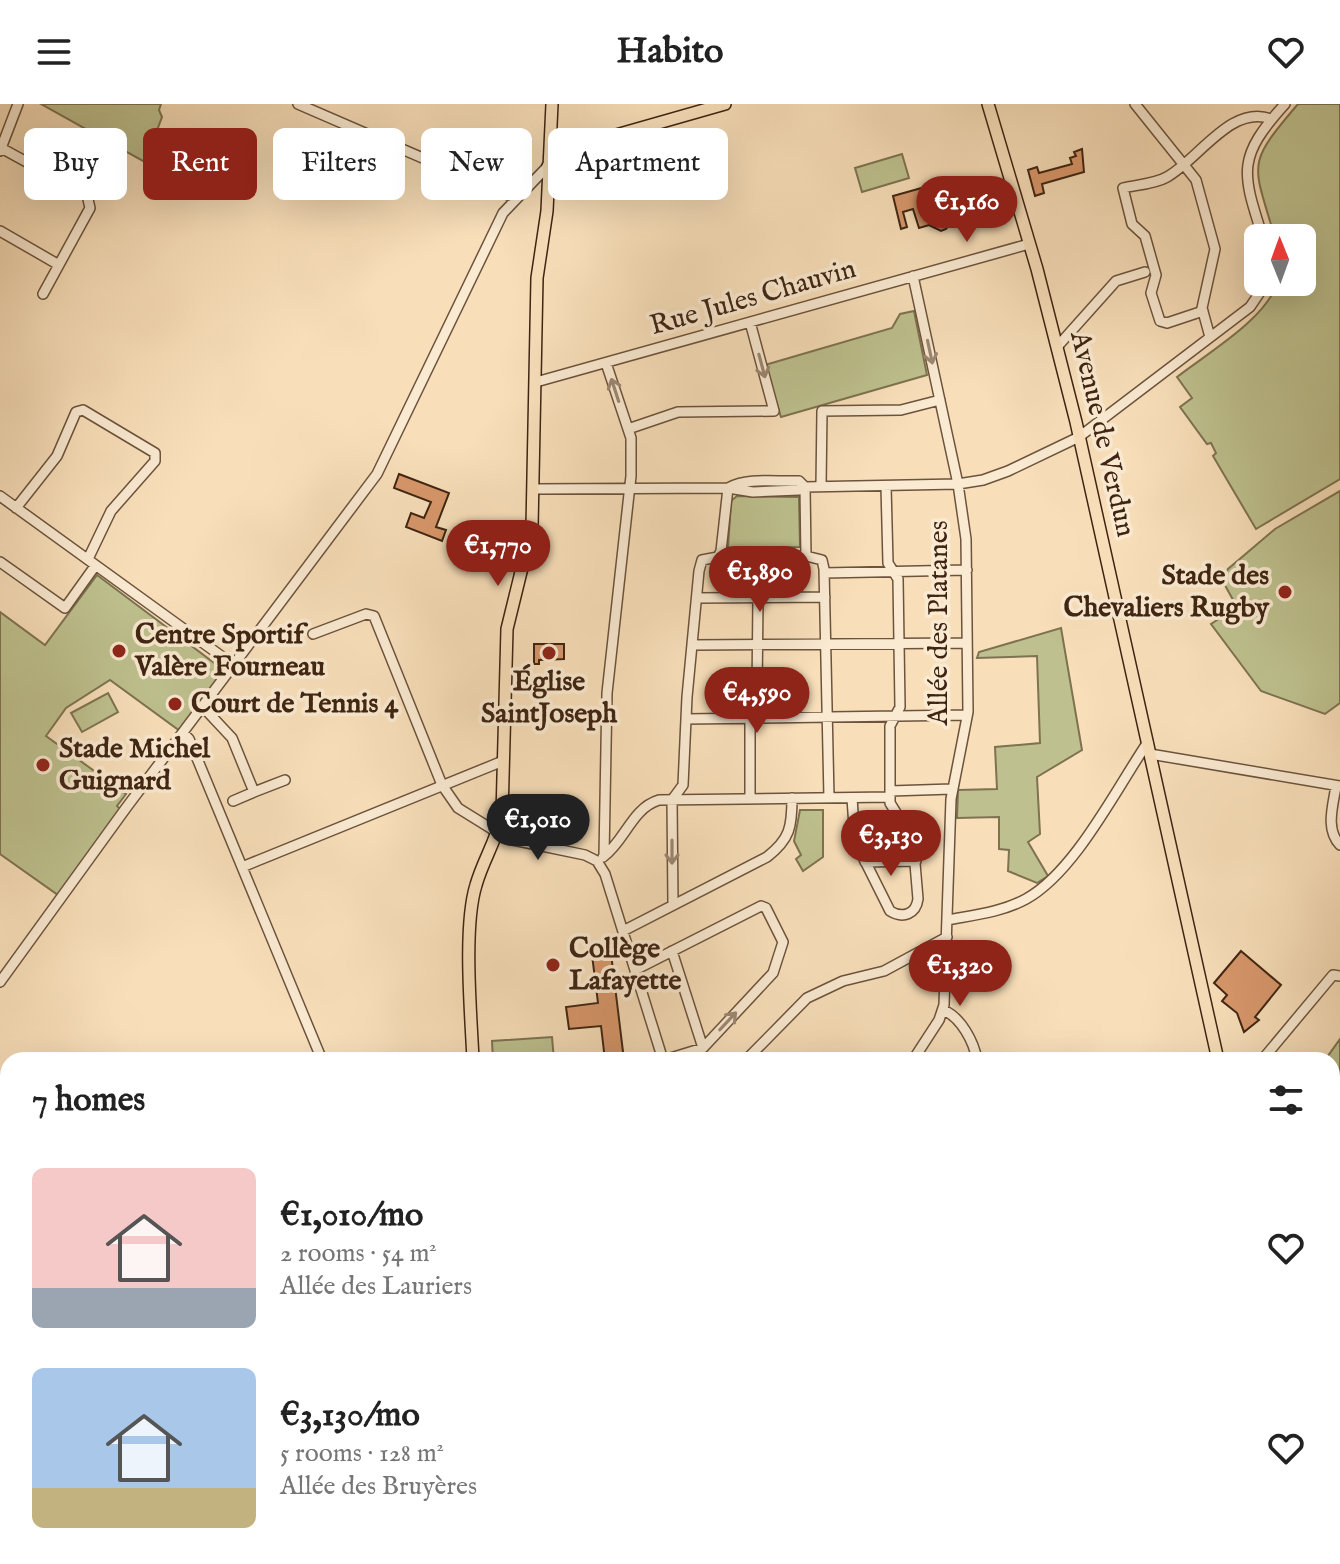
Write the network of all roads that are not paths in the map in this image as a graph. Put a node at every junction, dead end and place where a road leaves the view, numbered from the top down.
1 (18, 104) edge
2 (298, 104) edge
3 (552, 104) edge
4 (725, 104) edge
5 (988, 104) edge
6 (1135, 104) edge
7 (1284, 104) edge
8 (1271, 119) junction
9 (551, 128) edge
10 (641, 128) edge
11 (1, 150) edge
12 (421, 157) edge
13 (1182, 164) junction
14 (548, 166) joint
15 (532, 182) edge
16 (514, 200) edge
17 (1259, 224) edge
18 (0, 231) edge
19 (1029, 244) junction
20 (59, 265) junction
21 (1145, 272) dead end
22 (913, 276) junction
23 (43, 294) dead end
24 (1260, 296) edge
25 (1203, 311) junction
26 (750, 322) junction
27 (1210, 337) junction
28 (1057, 347) junction
29 (606, 363) junction
30 (536, 382) junction
31 (940, 400) junction
32 (628, 429) junction
33 (1079, 437) junction
34 (958, 484) junction
35 (821, 486) junction
36 (886, 486) junction
37 (805, 487) junction
38 (728, 488) junction
39 (535, 489) junction
40 (630, 489) junction
41 (0, 496) edge
42 (16, 508) junction
43 (806, 556) junction
44 (718, 557) junction
45 (0, 562) edge
46 (92, 563) junction
47 (967, 570) junction
48 (894, 572) junction
49 (824, 573) junction
50 (825, 597) junction
51 (697, 598) junction
52 (758, 598) junction
53 (313, 634) dead end
54 (899, 643) junction
55 (967, 643) junction
56 (826, 644) junction
57 (692, 645) junction
58 (757, 645) junction
59 (235, 666) junction
60 (203, 707) junction
61 (967, 715) junction
62 (893, 717) junction
63 (827, 718) junction
64 (686, 719) junction
65 (750, 719) junction
66 (183, 733) junction
67 (1149, 748) junction
68 (503, 761) junction
69 (285, 780) dead end
70 (442, 785) junction
71 (1338, 786) edge
72 (952, 789) junction
73 (254, 792) junction
74 (890, 794) junction
75 (792, 798) junction
76 (829, 798) junction
77 (852, 798) junction
78 (750, 799) junction
79 (672, 800) junction
80 (233, 801) dead end
81 (498, 832) junction
82 (1340, 845) edge
83 (600, 858) junction
84 (916, 861) junction
85 (865, 862) junction
86 (242, 867) junction
87 (673, 905) junction
88 (948, 920) junction
89 (623, 931) junction
90 (947, 937) junction
91 (672, 951) junction
92 (635, 970) junction
93 (1340, 976) edge
94 (0, 982) edge
95 (943, 1010) junction
96 (703, 1048) junction
97 (319, 1052) edge
98 (473, 1052) edge
99 (661, 1052) edge
100 (690, 1052) edge
101 (754, 1052) edge
102 (918, 1052) edge
103 (974, 1052) edge
104 (1216, 1052) edge
105 (1269, 1052) edge

1 - 11 street
2 - 12 street
3 - 9 main road
4 - 10 main road
5 - 19 main road, Avenue de Verdun
6 - 13 street
7 - 8 street
8 - 13 street
8 - 17 street
11 - 20 street
13 - 25 street
13 - 25 street
14 - 15 street
14 - 30 main road
16 - 59 street
18 - 20 street
19 - 22 street, Rue Jules Chauvin
19 - 28 main road, Avenue de Verdun
20 - 23 street
21 - 28 street
22 - 26 street, Rue Jules Chauvin
22 -> 31 street, Allée des Platanes
24 - 27 street
25 - 27 street
26 - 29 street, Rue Jules Chauvin
26 -> 32 street
27 - 33 street
28 - 33 main road, Avenue de Verdun
29 - 30 street, Rue Jules Chauvin
32 -> 29 street
30 - 39 main road
31 - 34 street, Allée des Platanes
31 - 35 street
32 - 40 street
33 - 34 street
33 - 67 main road, Avenue de Verdun
34 - 36 street
34 - 47 street, Allée des Platanes
35 - 36 street
35 - 37 street
36 - 48 street
37 - 38 street
37 - 43 street
38 - 40 street
38 - 44 street
39 - 40 street
39 - 68 main road
40 - 83 street
41 - 42 street
42 - 46 street
42 - 46 street
43 - 44 street
43 - 49 street
44 - 51 street
45 - 46 street
46 - 59 street
47 - 48 street
47 - 55 street, Allée des Platanes
48 - 49 street
48 - 54 street
49 - 50 street
50 - 52 street
50 - 56 street
51 - 52 street
51 - 57 street
52 - 58 street
53 - 70 street
54 - 55 street
54 - 56 street
54 - 62 street
55 - 61 street, Allée des Platanes
56 - 58 street
56 - 63 street
57 - 58 street
57 - 64 street
58 - 65 street
59 - 60 street
60 - 66 street
60 - 73 street
61 - 62 street
61 - 72 street, Allée des Platanes
62 - 63 street
62 - 74 street
63 - 65 street
63 - 76 street
64 - 65 street
64 - 79 street
65 - 78 street
66 - 86 street
66 - 94 street
67 - 71 street
67 - 88 street
67 - 104 main road, Avenue de Verdun
68 - 70 street
68 - 81 main road
69 - 73 street
70 - 81 street
70 - 86 street
71 - 82 street
72 - 74 street
72 - 88 street, Allée des Platanes
73 - 80 street
74 - 77 street
74 - 84 street
75 - 76 street
75 - 78 street
75 - 87 street
76 - 77 street
77 - 85 street
78 - 79 street
79 - 83 street
79 -> 87 street
81 - 83 street
81 - 98 main road
83 - 89 street
84 - 85 street
84 - 85 street
86 - 97 street
87 - 89 street
88 - 90 street, Allée des Platanes
89 - 92 street
90 - 95 street, Allée des Platanes
90 - 101 street
91 - 92 street
91 - 96 street
96 -> 91 street
92 - 99 street
93 - 105 street
95 - 102 street, Allée des Platanes
95 - 103 street
96 - 100 street

